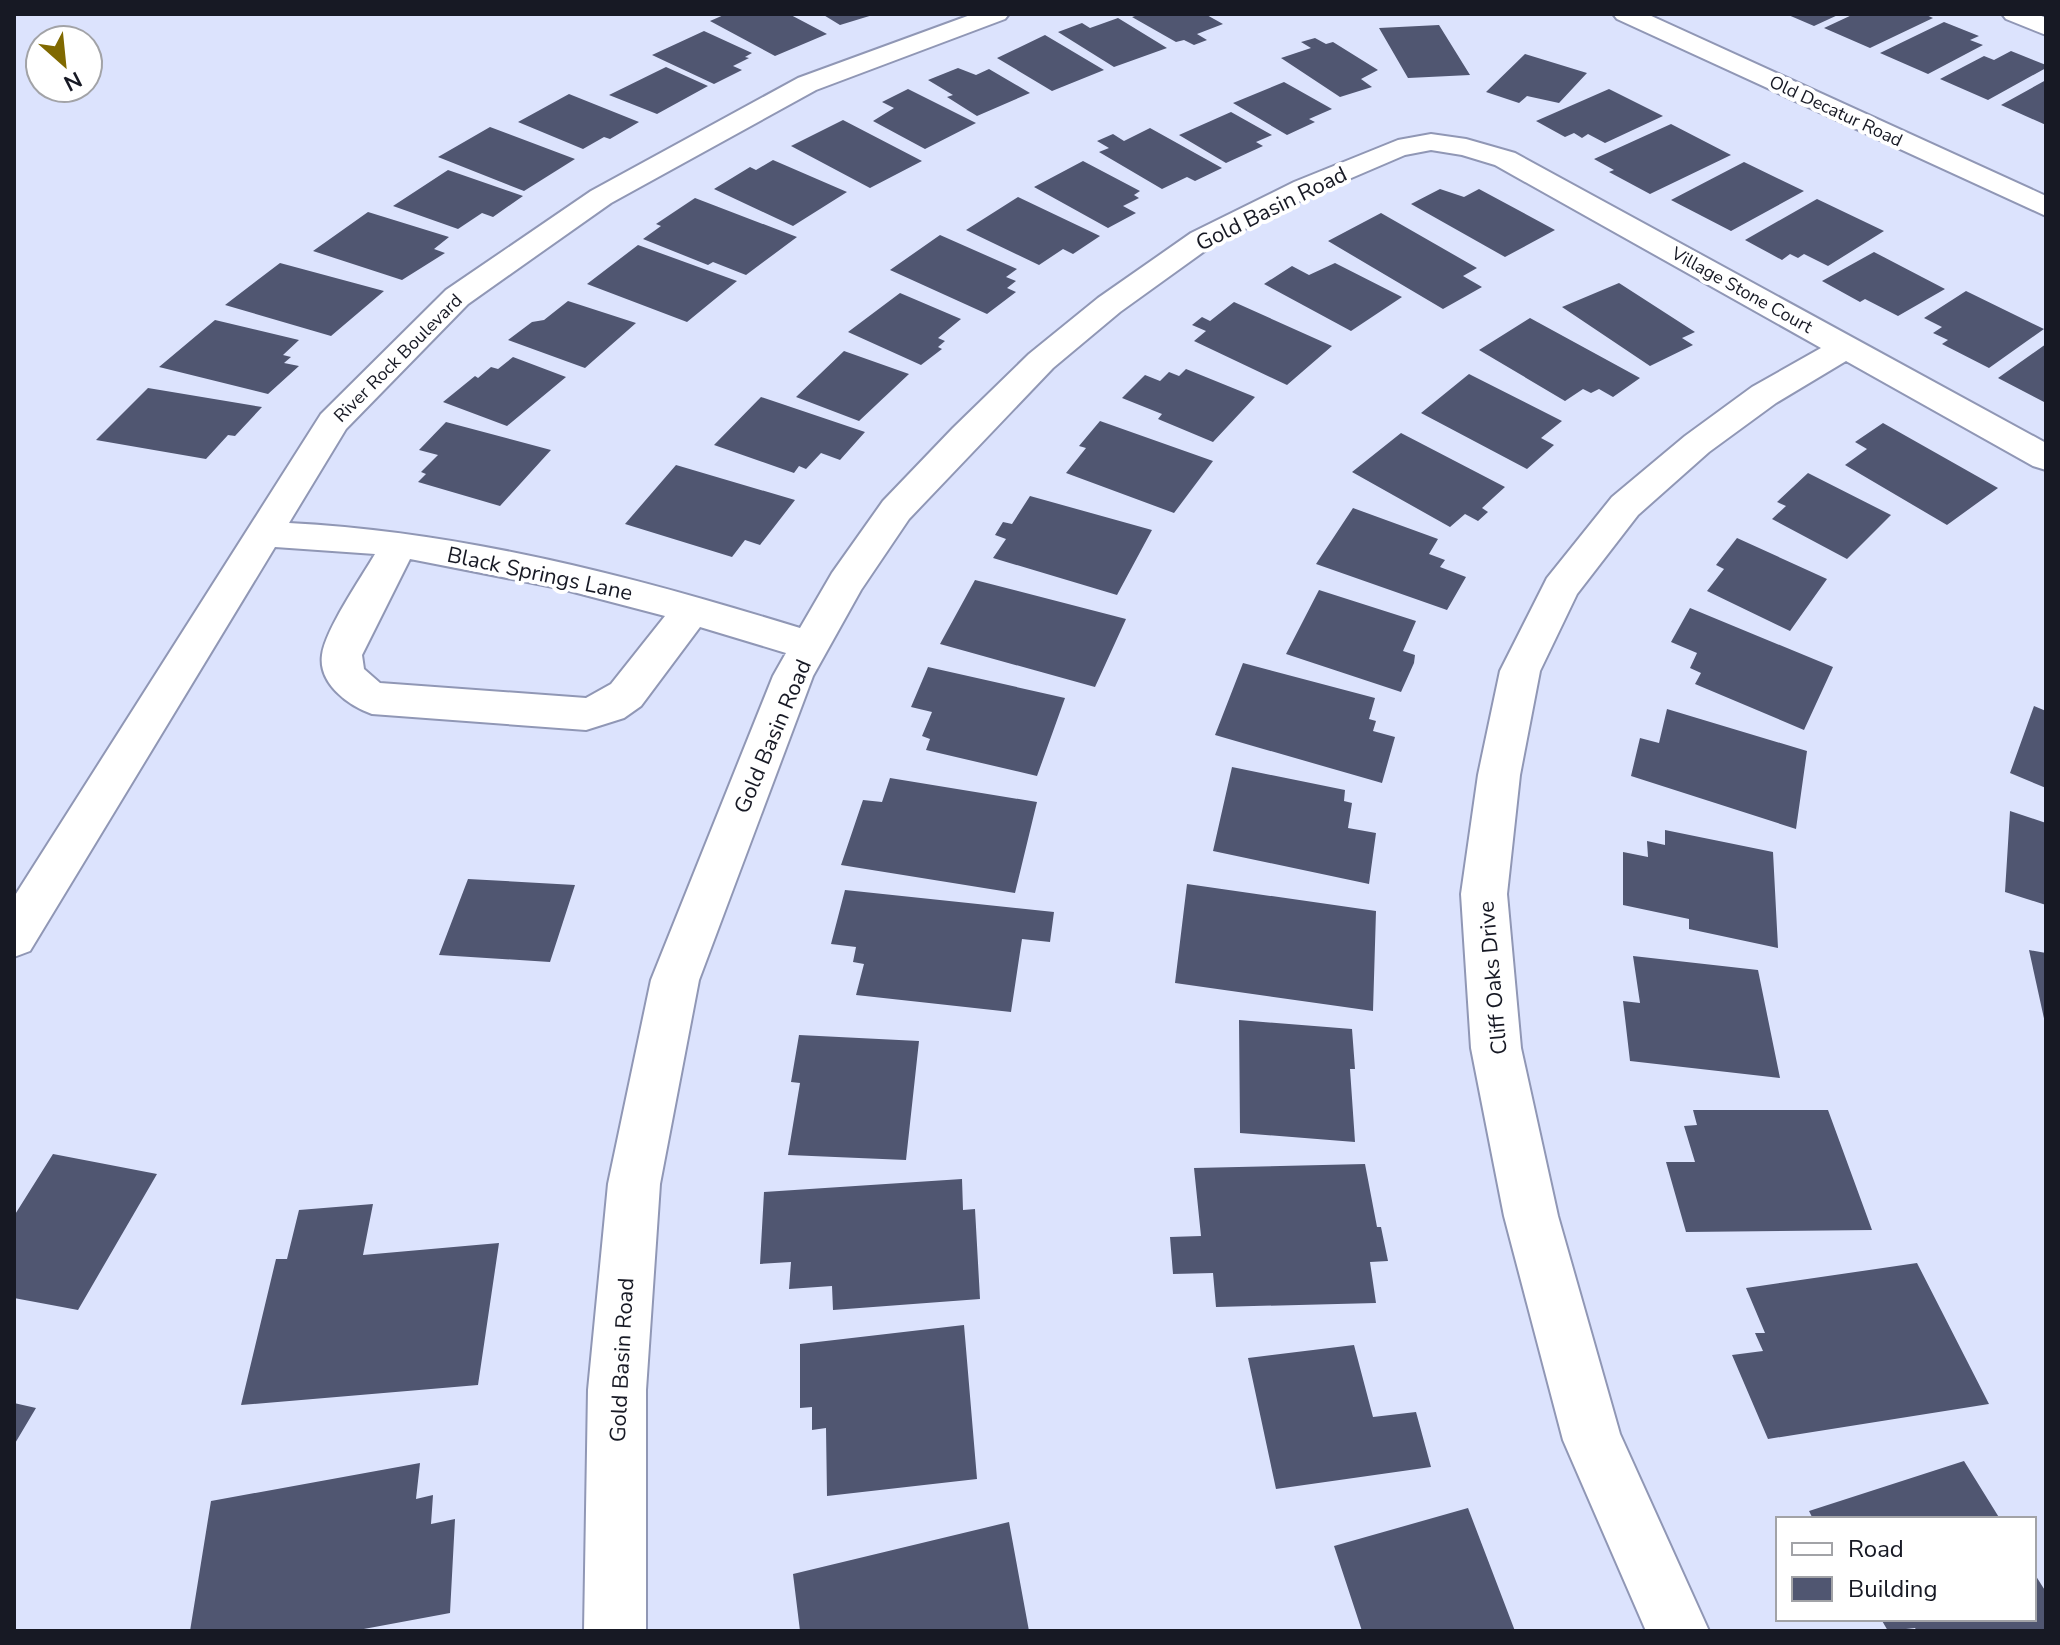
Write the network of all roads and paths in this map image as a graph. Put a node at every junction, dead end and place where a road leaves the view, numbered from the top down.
1 (996, 14) edge
2 (1626, 14) edge
3 (2015, 14) edge
4 (2046, 27) edge
5 (1431, 142) joint
6 (2046, 207) edge
7 (1846, 347) junction
8 (2046, 458) edge
9 (264, 534) junction
10 (400, 544) junction
11 (693, 608) junction
12 (810, 646) junction
13 (14, 937) edge
14 (615, 1631) edge
15 (1678, 1631) edge

1 - 9 street, River Rock Boulevard
2 - 6 street, Old Decatur Road
3 - 4 street
5 - 7 street, Village Stone Court
5 - 12 street, Gold Basin Road
7 - 8 street, Village Stone Court
7 - 15 street, Cliff Oaks Drive
9 - 10 street, Black Springs Lane
9 - 13 street, River Rock Boulevard
10 - 11 street, Black Springs Lane
10 - 11 street
11 - 12 street, Black Springs Lane
12 - 14 street, Gold Basin Road

